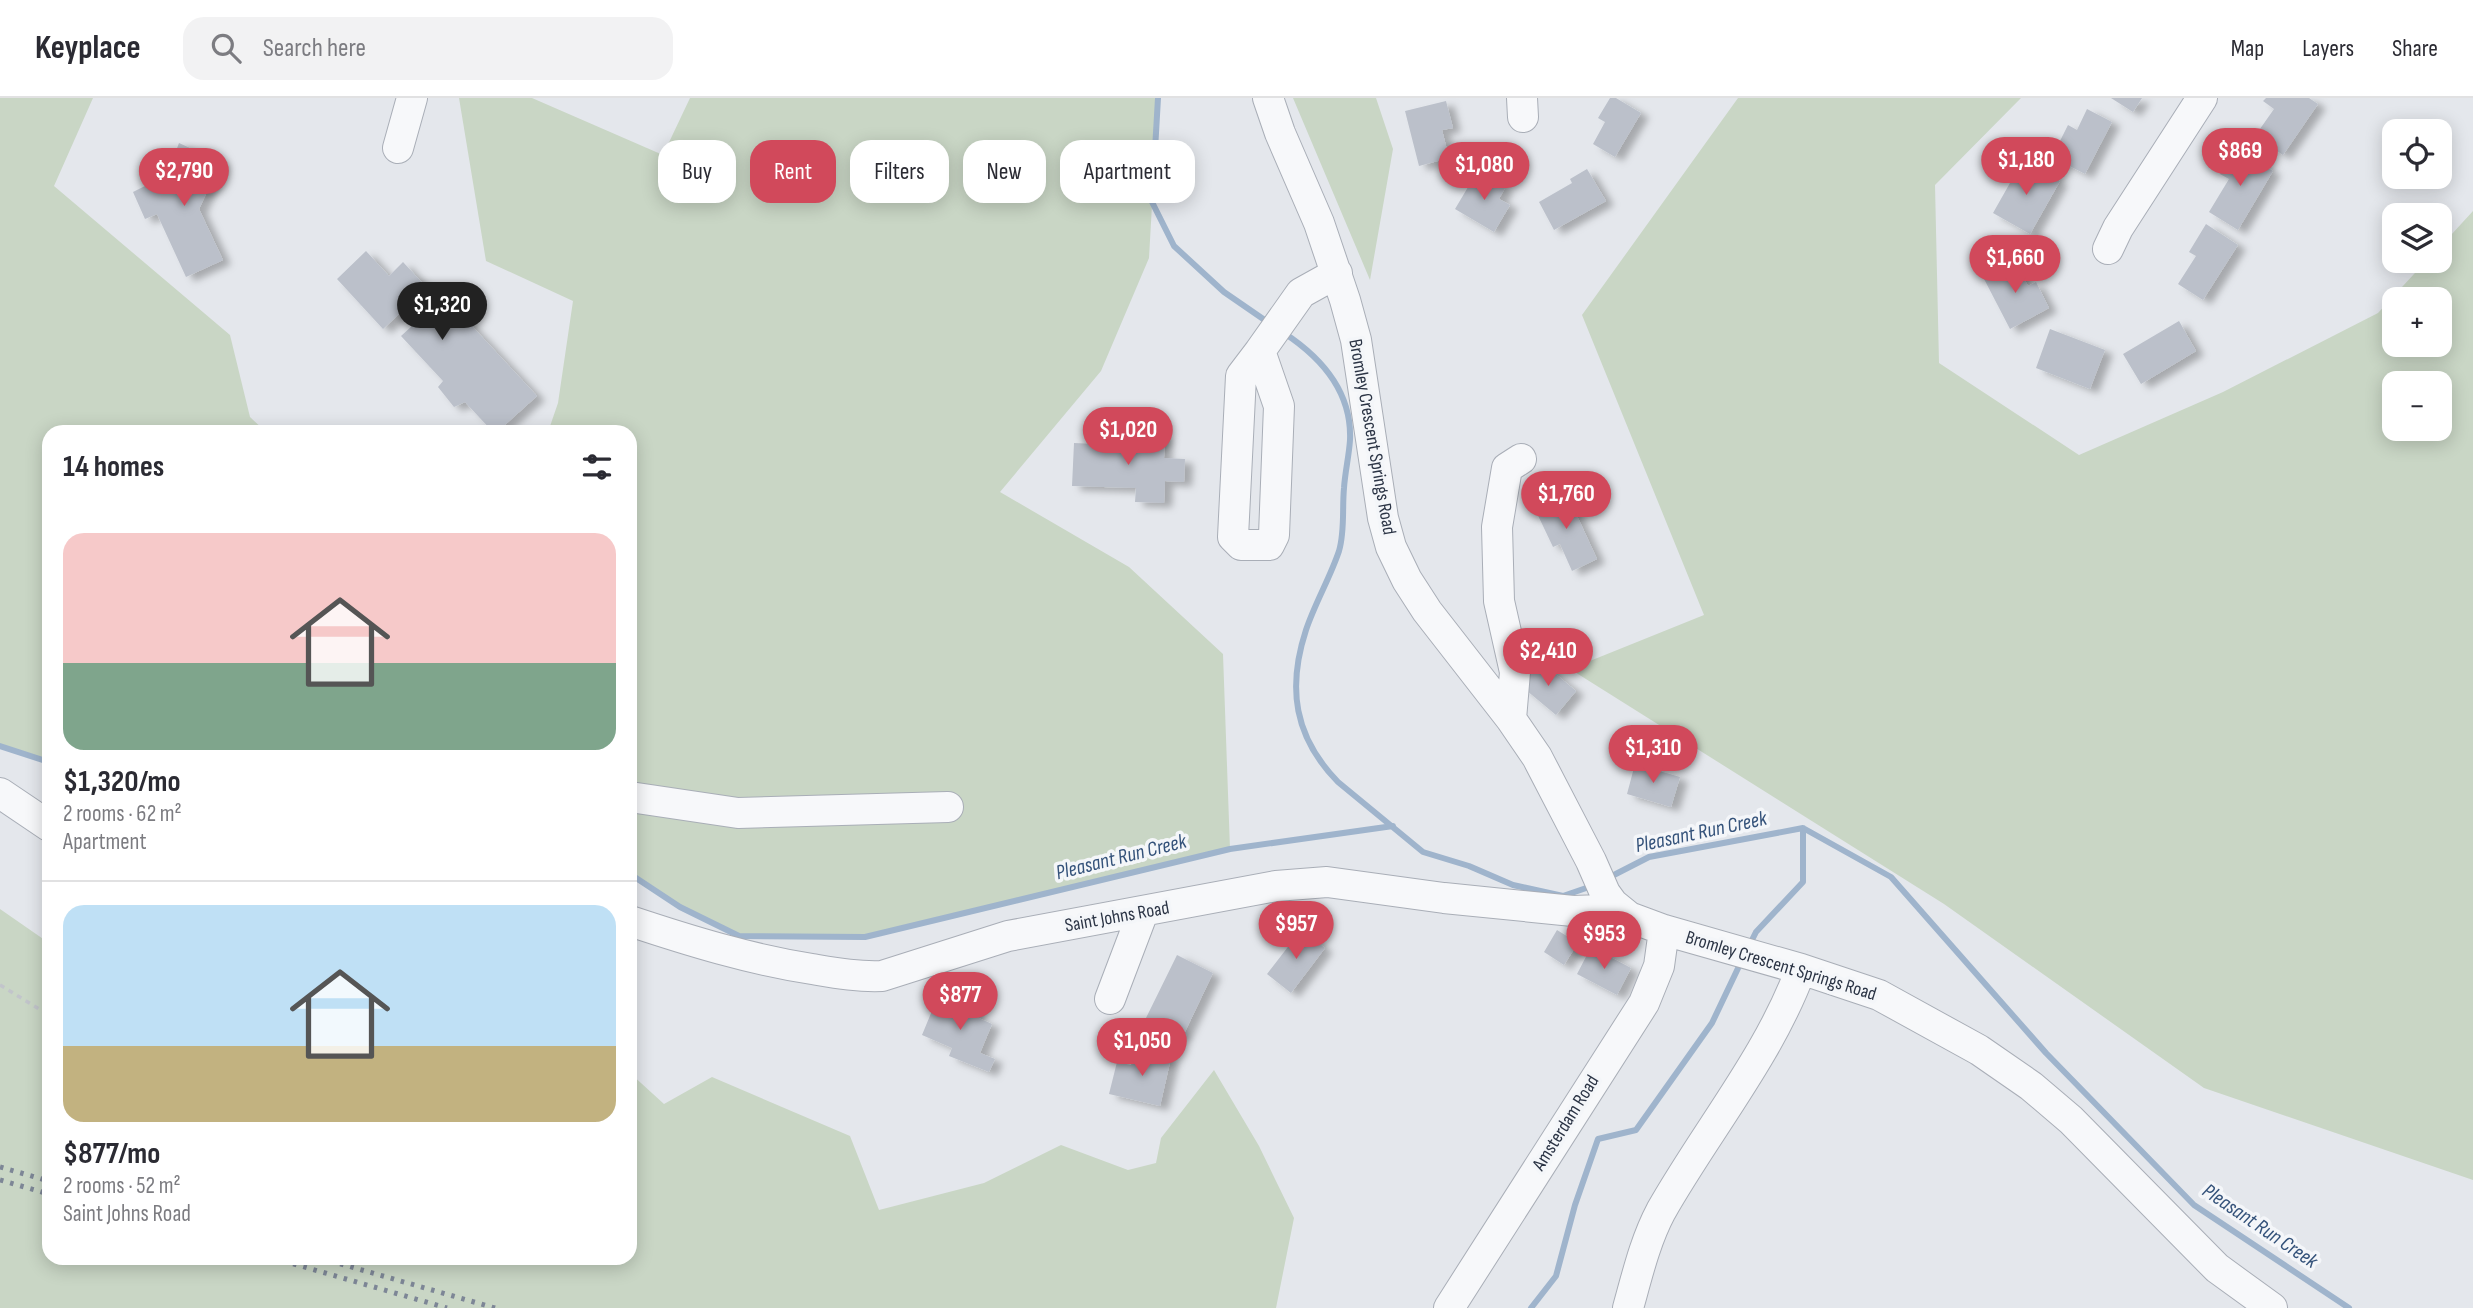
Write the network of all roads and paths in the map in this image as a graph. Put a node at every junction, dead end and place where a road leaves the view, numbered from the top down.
1 (412, 98) edge
2 (1268, 98) edge
3 (2202, 98) edge
4 (398, 148) dead end
5 (2108, 249) dead end
6 (1337, 273) junction
7 (1263, 347) junction
8 (1521, 459) dead end
9 (1511, 719) junction
10 (0, 793) edge
11 (637, 798) edge
12 (948, 807) dead end
13 (42, 821) edge
14 (1609, 899) junction
15 (1143, 912) junction
16 (637, 923) edge
17 (1664, 930) junction
18 (1801, 969) junction
19 (0, 985) edge
20 (1110, 999) dead end
21 (42, 1011) edge
22 (1449, 1308) edge
23 (1629, 1308) edge
24 (2272, 1308) edge

1 - 4 street
2 - 6 street, Bromley Crescent Springs Road
3 - 5 street
6 - 7 street
6 - 9 street, Bromley Crescent Springs Road
7 - 7 street
8 - 9 street
9 - 14 street, Bromley Crescent Springs Road
10 - 13 street
11 - 12 street
14 - 15 street, Saint Johns Road
14 - 17 street, Bromley Crescent Springs Road
15 - 16 street, Saint Johns Road
15 - 20 street
17 - 18 street, Bromley Crescent Springs Road
17 - 22 street, Amsterdam Road
18 - 23 street
18 - 24 street, Bromley Crescent Springs Road
19 - 21 path

